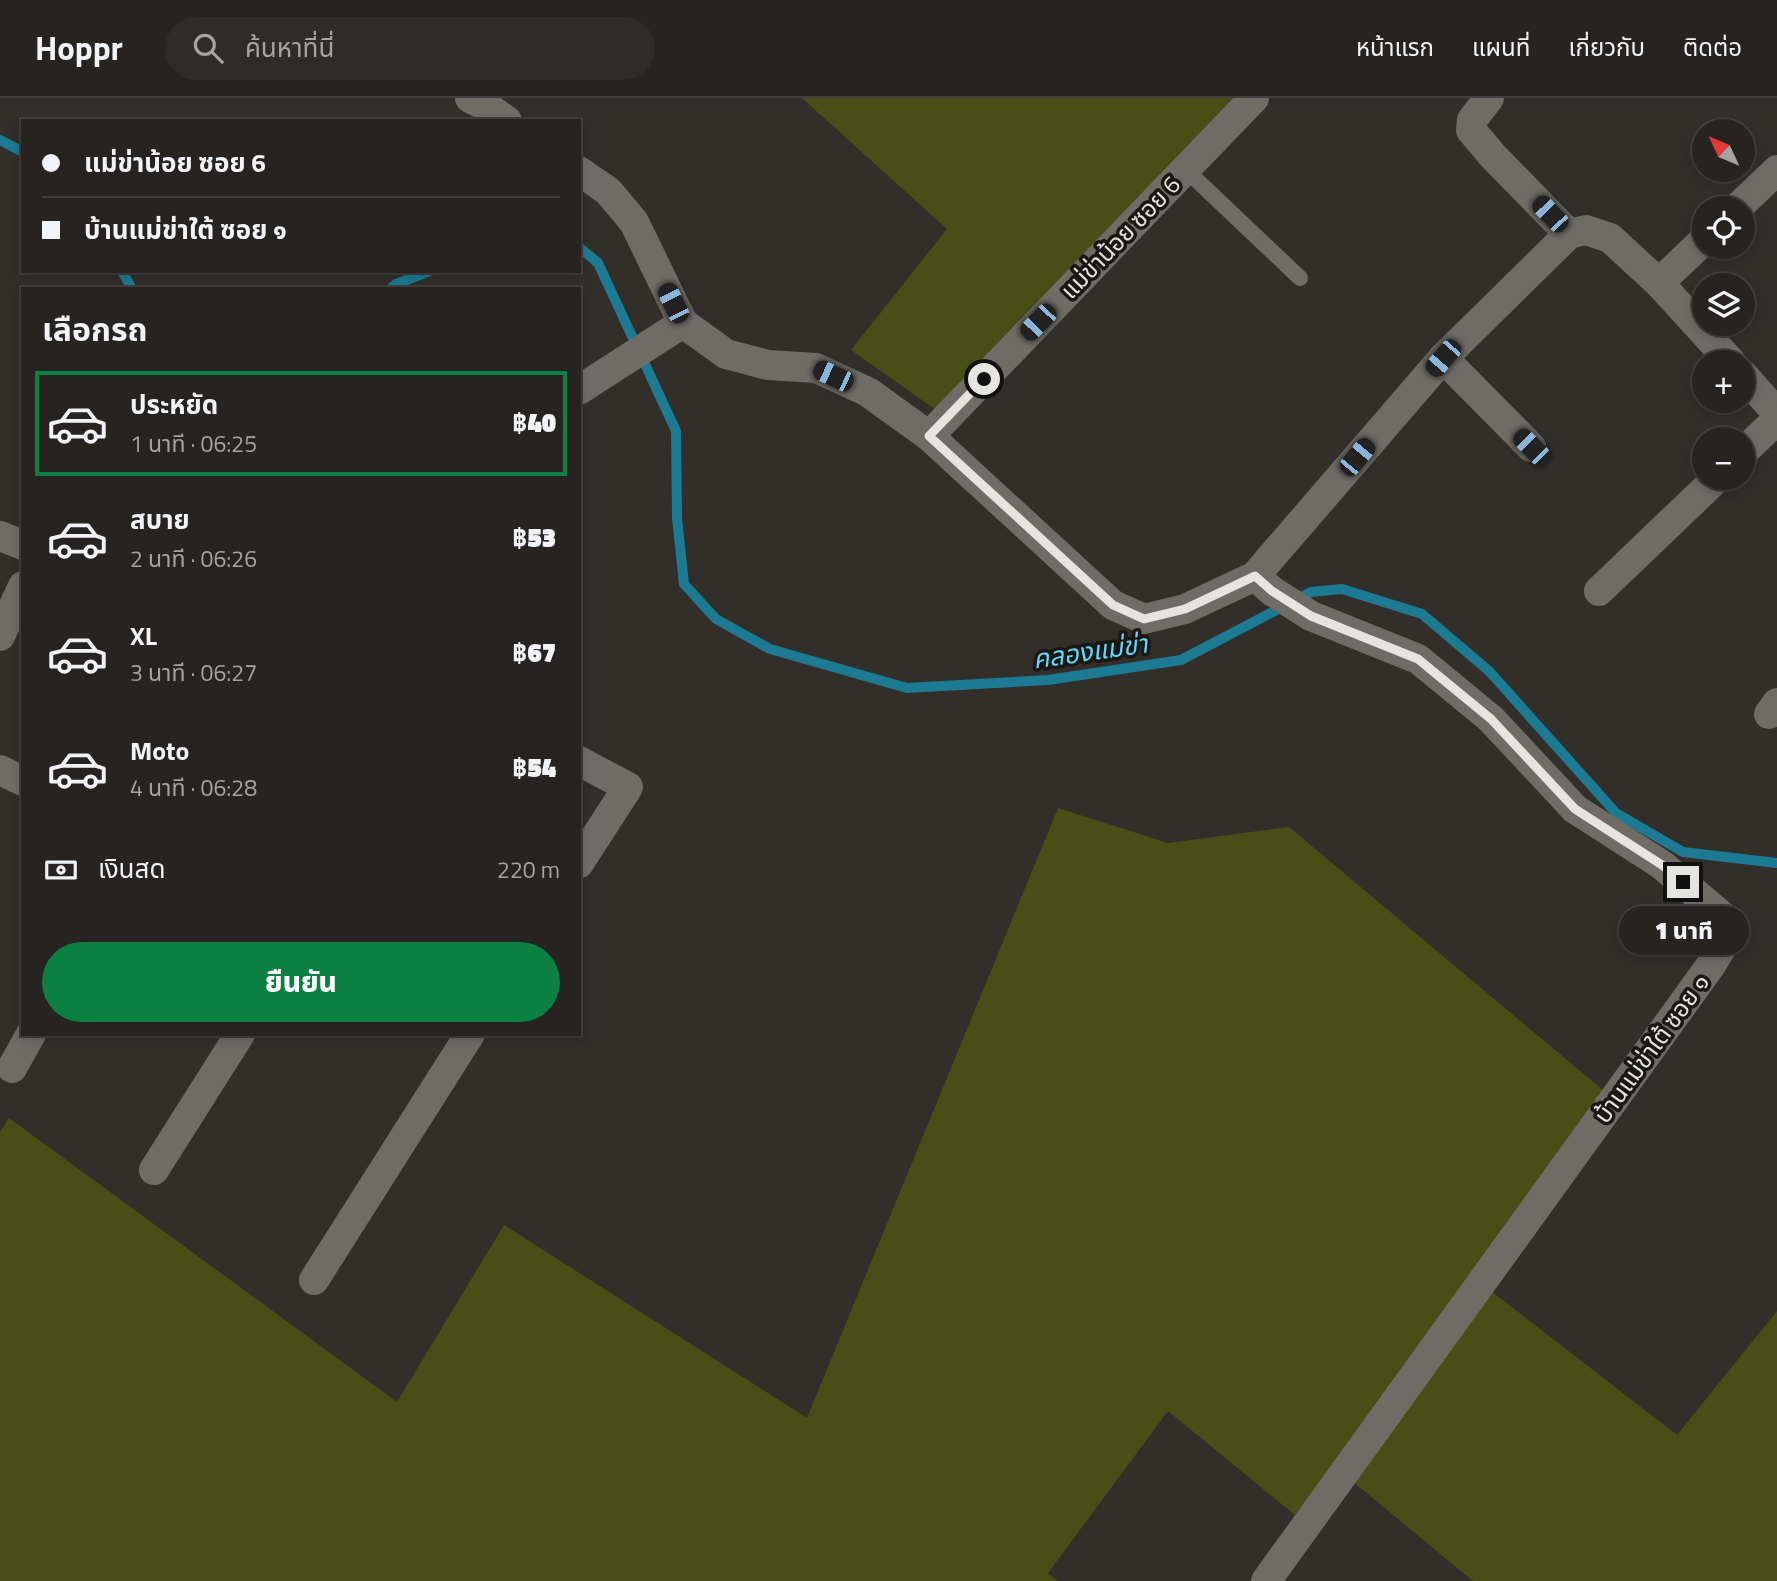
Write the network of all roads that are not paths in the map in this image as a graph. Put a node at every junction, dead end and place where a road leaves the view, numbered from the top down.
1 (1254, 98) edge
2 (1489, 98) edge
3 (1185, 169) junction
4 (1777, 170) edge
5 (581, 172) edge
6 (1750, 196) edge
7 (1569, 234) junction
8 (1692, 251) edge
9 (1300, 278) dead end
10 (1659, 283) junction
11 (672, 331) junction
12 (1720, 350) edge
13 (1443, 358) junction
14 (1755, 388) edge
15 (581, 389) edge
16 (1777, 413) edge
17 (1777, 420) edge
18 (929, 436) junction
19 (1755, 441) edge
20 (1531, 447) dead end
21 (1704, 490) edge
22 (0, 536) edge
23 (21, 544) edge
24 (1263, 584) junction
25 (21, 590) edge
26 (1599, 591) dead end
27 (0, 636) edge
28 (581, 762) edge
29 (0, 769) edge
30 (21, 780) edge
31 (581, 860) edge
32 (31, 1036) edge
33 (239, 1036) edge
34 (469, 1036) edge
35 (12, 1068) dead end
36 (154, 1170) dead end
37 (314, 1280) dead end
38 (1266, 1581) edge

1 - 3 street, แม่ข่าน้อย ซอย 6
2 - 7 street
3 - 9 lane
3 - 18 street, แม่ข่าน้อย ซอย 6
4 - 6 street
5 - 11 street
7 - 10 street
7 - 13 street
8 - 10 street
10 - 12 street
11 - 15 street
11 - 18 street
13 - 20 street
13 - 24 street
14 - 16 street
17 - 19 street
18 - 24 street
21 - 26 street
22 - 23 street
24 - 38 street, บ้านแม่ข่าใต้ ซอย ๑
25 - 27 street
28 - 31 street
29 - 30 street
32 - 35 street
33 - 36 street
34 - 37 street

